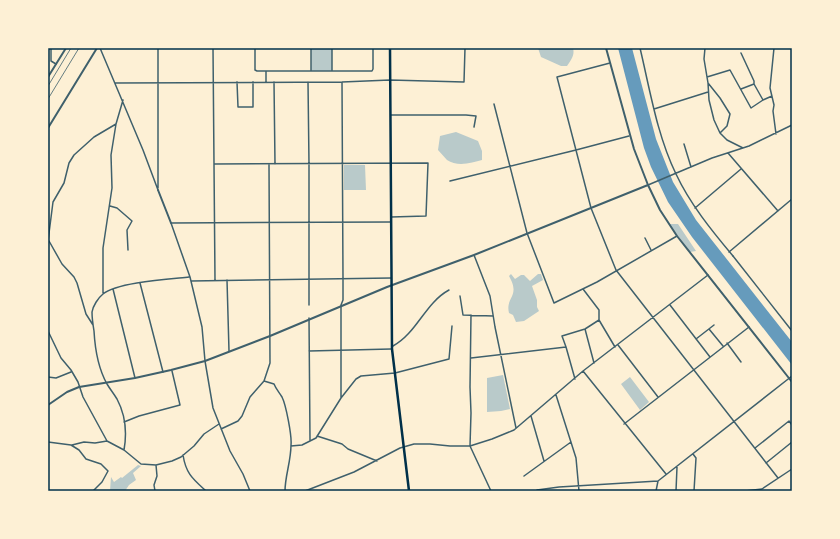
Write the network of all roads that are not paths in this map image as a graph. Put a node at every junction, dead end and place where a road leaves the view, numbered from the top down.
1 (51, 48) edge
2 (66, 48) edge
3 (99, 48) edge
4 (158, 48) edge
5 (213, 48) edge
6 (255, 48) edge
7 (311, 48) edge
8 (332, 48) edge
9 (373, 48) edge
10 (390, 48) edge
11 (465, 48) edge
12 (606, 48) edge
13 (640, 48) edge
14 (705, 48) edge
15 (774, 48) edge
16 (741, 53) dead end
17 (610, 63) junction
18 (56, 64) junction
19 (266, 71) junction
20 (311, 71) junction
21 (332, 71) junction
22 (48, 77) edge
23 (707, 77) junction
24 (390, 80) junction
25 (158, 82) junction
26 (214, 82) junction
27 (237, 82) junction
28 (253, 82) junction
29 (266, 82) junction
30 (274, 82) junction
31 (308, 82) junction
32 (342, 82) junction
33 (115, 83) junction
34 (708, 83) junction
35 (754, 84) junction
36 (741, 89) junction
37 (708, 92) junction
38 (772, 96) junction
39 (123, 100) junction
40 (763, 100) junction
41 (494, 104) dead end
42 (654, 109) junction
43 (391, 115) junction
44 (116, 124) junction
45 (792, 125) edge
46 (474, 127) dead end
47 (48, 128) edge
48 (720, 133) junction
49 (776, 134) junction
50 (629, 136) junction
51 (684, 144) dead end
52 (743, 148) junction
53 (576, 150) junction
54 (728, 153) junction
55 (342, 163) junction
56 (391, 163) junction
57 (214, 164) junction
58 (275, 164) junction
59 (309, 164) junction
60 (269, 165) junction
61 (510, 167) junction
62 (691, 167) junction
63 (741, 168) junction
64 (676, 174) junction
65 (450, 182) dead end
66 (648, 185) junction
67 (158, 190) junction
68 (792, 199) edge
69 (110, 206) junction
70 (591, 208) junction
71 (695, 208) junction
72 (778, 211) junction
73 (391, 217) junction
74 (391, 222) junction
75 (343, 223) junction
76 (171, 224) junction
77 (214, 224) junction
78 (270, 224) junction
79 (308, 224) junction
80 (527, 233) junction
81 (677, 236) junction
82 (645, 238) dead end
83 (48, 240) edge
84 (128, 250) dead end
85 (651, 250) junction
86 (729, 252) junction
87 (474, 255) junction
88 (616, 270) junction
89 (708, 275) junction
90 (190, 277) junction
91 (392, 278) junction
92 (309, 279) junction
93 (343, 279) junction
94 (215, 280) junction
95 (227, 280) junction
96 (270, 280) junction
97 (191, 281) junction
98 (140, 283) junction
99 (391, 285) junction
100 (113, 289) junction
101 (583, 289) junction
102 (450, 290) dead end
103 (103, 293) junction
104 (460, 296) dead end
105 (309, 305) dead end
106 (341, 305) junction
107 (670, 305) junction
108 (471, 315) junction
109 (493, 316) junction
110 (653, 317) junction
111 (310, 318) junction
112 (599, 320) junction
113 (714, 325) dead end
114 (94, 326) junction
115 (452, 326) dead end
116 (749, 327) junction
117 (585, 329) junction
118 (710, 329) junction
119 (48, 331) edge
120 (792, 331) edge
121 (270, 336) junction
122 (696, 339) junction
123 (727, 343) junction
124 (618, 345) junction
125 (614, 347) junction
126 (723, 347) junction
127 (392, 348) junction
128 (566, 348) junction
129 (342, 350) junction
130 (229, 351) junction
131 (309, 351) junction
132 (502, 354) junction
133 (710, 357) junction
134 (470, 358) junction
135 (205, 360) junction
136 (741, 362) dead end
137 (594, 363) junction
138 (171, 370) junction
139 (694, 370) junction
140 (72, 371) junction
141 (163, 372) junction
142 (583, 372) junction
143 (395, 373) junction
144 (792, 376) edge
145 (48, 378) edge
146 (135, 378) junction
147 (575, 379) junction
148 (789, 379) junction
149 (264, 380) junction
150 (792, 382) edge
151 (107, 383) junction
152 (79, 387) junction
153 (556, 395) junction
154 (658, 397) junction
155 (341, 398) junction
156 (48, 405) edge
157 (531, 416) junction
158 (124, 422) junction
159 (734, 422) junction
160 (219, 424) junction
161 (624, 424) junction
162 (792, 425) edge
163 (516, 428) junction
164 (221, 429) junction
165 (317, 436) junction
166 (107, 441) junction
167 (310, 441) junction
168 (48, 442) edge
169 (571, 442) junction
170 (792, 442) edge
171 (71, 445) junction
172 (291, 446) junction
173 (470, 446) junction
174 (404, 447) junction
175 (755, 448) junction
176 (124, 450) junction
177 (693, 454) junction
178 (183, 455) junction
179 (377, 461) junction
180 (544, 462) junction
181 (766, 463) junction
182 (156, 465) junction
183 (677, 467) junction
184 (792, 469) edge
185 (666, 475) junction
186 (524, 476) dead end
187 (778, 478) junction
188 (658, 481) junction
189 (579, 487) junction
190 (93, 491) edge
191 (155, 491) edge
192 (206, 491) edge
193 (250, 491) edge
194 (285, 491) edge
195 (305, 491) edge
196 (409, 491) edge
197 (491, 491) edge
198 (537, 491) edge
199 (579, 491) edge
200 (656, 491) edge
201 (676, 491) edge
202 (694, 491) edge
203 (745, 491) edge

1 - 18 street
2 - 18 street
3 - 33 street
3 - 47 street
4 - 25 street
5 - 26 street
6 - 19 street
7 - 20 street
8 - 21 street
9 - 21 street
10 - 24 main road
11 - 24 street
12 - 17 street
13 - 42 street
14 - 23 street
15 - 38 street
16 - 35 street
17 - 50 street
17 - 53 street
18 - 22 street
19 - 20 street
19 - 29 street
20 - 21 street
23 - 34 street
23 - 36 street
24 - 32 street
24 - 43 main road
25 - 26 street
25 - 33 street
25 - 67 street
26 - 27 street
26 - 57 street
27 - 28 street
27 - 28 street
28 - 29 street
29 - 30 street
30 - 31 street
30 - 58 street
31 - 32 street
31 - 59 street
32 - 55 street
33 - 39 street
34 - 37 street
34 - 48 street
35 - 36 street
35 - 40 street
36 - 40 street
37 - 42 street
37 - 48 street
38 - 40 street
38 - 49 street
39 - 44 street
39 - 67 street
41 - 61 street
42 - 64 street
43 - 46 street
43 - 56 main road
44 - 69 street
44 - 83 street
45 - 49 street
48 - 52 street
49 - 52 street
50 - 53 street
50 - 66 street
51 - 62 street
52 - 54 street
53 - 61 street
53 - 70 street
54 - 62 street
54 - 63 street
55 - 56 street
55 - 59 street
55 - 75 street
56 - 73 main road
56 - 73 street
57 - 60 street
57 - 77 street
58 - 59 street
58 - 60 street
59 - 79 street
60 - 78 street
61 - 65 street
61 - 80 street
62 - 64 street
63 - 71 street
63 - 72 street
64 - 66 street
64 - 71 street
66 - 70 street
66 - 81 street
67 - 76 street
68 - 72 street
69 - 84 street
69 - 103 street
70 - 80 street
70 - 88 street
71 - 86 street
72 - 86 street
73 - 74 main road
74 - 75 street
74 - 91 main road
75 - 79 street
75 - 93 street
76 - 77 street
76 - 90 street
77 - 78 street
77 - 94 street
78 - 79 street
78 - 96 street
79 - 92 street
80 - 87 street
80 - 101 street
81 - 85 street
81 - 89 street
82 - 85 street
83 - 114 street
85 - 88 street
86 - 120 street
87 - 99 street
87 - 109 street
88 - 101 street
88 - 110 street
89 - 107 street
89 - 116 street
90 - 97 street
90 - 98 street
91 - 93 street
91 - 99 main road
92 - 93 street
92 - 96 street
92 - 105 street
93 - 106 street
94 - 95 street
94 - 97 street
95 - 96 street
95 - 130 street
96 - 121 street
97 - 135 street
98 - 100 street
98 - 141 street
99 - 106 street
99 - 127 main road
100 - 103 street
100 - 146 street
101 - 112 street
102 - 127 street
103 - 114 street
104 - 108 street
106 - 111 street
106 - 129 street
107 - 110 street
107 - 122 street
108 - 109 street
108 - 134 street
109 - 132 street
110 - 124 street
110 - 139 street
111 - 121 street
111 - 131 street
112 - 117 street
112 - 125 street
113 - 118 street
114 - 151 street
115 - 143 street
116 - 123 street
116 - 148 street
117 - 128 street
117 - 137 street
118 - 122 street
118 - 126 street
119 - 140 street
121 - 130 street
121 - 149 street
122 - 133 street
123 - 126 street
123 - 136 street
124 - 125 street
124 - 154 street
125 - 137 street
126 - 133 street
127 - 129 street
127 - 143 main road
128 - 132 street
128 - 147 street
129 - 131 street
129 - 155 street
130 - 135 street
131 - 167 street
132 - 134 street
132 - 163 street
133 - 139 street
134 - 173 street
135 - 138 street
135 - 160 street
137 - 142 street
138 - 141 street
138 - 158 street
139 - 154 street
139 - 159 street
140 - 145 street
140 - 152 street
141 - 146 street
142 - 147 street
142 - 161 street
143 - 155 street
143 - 174 main road
144 - 148 street
146 - 151 street
147 - 153 street
148 - 150 street
148 - 159 street
149 - 164 street
149 - 172 street
151 - 152 street
151 - 158 street
152 - 156 street
152 - 166 street
153 - 157 street
153 - 169 street
154 - 161 street
155 - 165 street
157 - 163 street
157 - 180 street
158 - 176 street
159 - 175 street
159 - 177 street
160 - 164 street
160 - 178 street
161 - 185 street
162 - 175 street
163 - 173 street
164 - 193 street
165 - 167 street
165 - 179 street
166 - 171 street
166 - 176 street
167 - 172 street
168 - 171 street
169 - 180 street
169 - 189 street
170 - 181 street
171 - 190 street
172 - 194 street
173 - 174 street
173 - 197 street
174 - 179 street
174 - 196 main road
175 - 181 street
176 - 182 street
177 - 183 street
177 - 202 street
178 - 182 street
178 - 192 street
179 - 195 street
180 - 186 street
181 - 187 street
182 - 191 street
183 - 185 street
183 - 201 street
184 - 187 street
185 - 188 street
187 - 203 street
188 - 189 street
188 - 200 street
189 - 198 street
189 - 199 street

